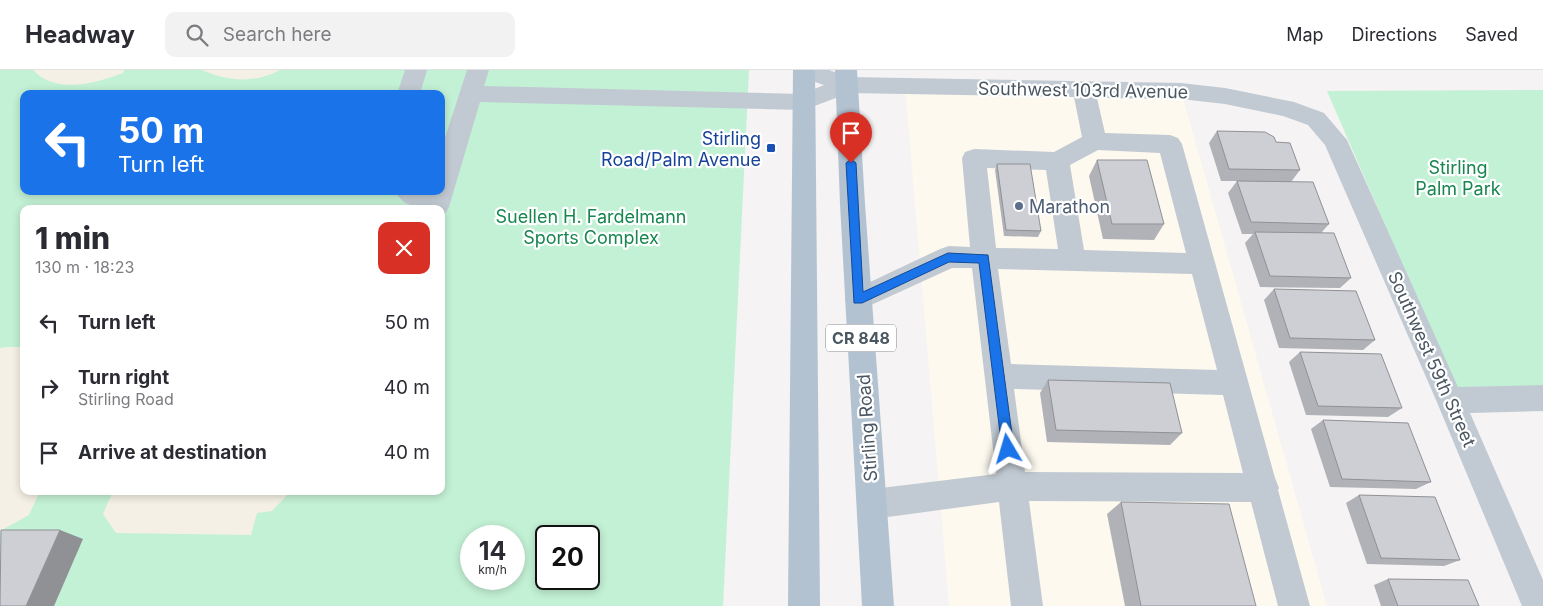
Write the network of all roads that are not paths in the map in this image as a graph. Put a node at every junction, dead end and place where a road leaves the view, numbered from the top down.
1 (416, 70) edge
2 (478, 70) edge
3 (804, 70) edge
4 (847, 78) edge
5 (409, 90) edge
6 (1084, 90) junction
7 (471, 94) junction
8 (804, 102) junction
9 (1316, 118) joint
10 (1095, 141) junction
11 (1057, 161) junction
12 (445, 177) edge
13 (984, 258) junction
14 (1073, 261) junction
15 (1202, 264) junction
16 (858, 300) junction
17 (999, 376) junction
18 (1235, 383) junction
19 (1543, 398) edge
20 (1450, 400) junction
21 (1012, 486) junction
22 (1264, 488) junction
23 (873, 504) junction
24 (804, 606) edge
25 (878, 606) edge
26 (1027, 606) edge
27 (1294, 606) edge
28 (1538, 606) edge

1 - 5 street
2 - 7 street
3 - 4 street
3 - 8 main road, CR 848
4 - 6 street, Southwest 103rd Avenue
4 - 8 street
4 - 16 main road, Stirling Road / CR 848
6 - 9 street, Southwest 103rd Avenue
6 - 10 street
7 - 8 street
7 - 12 street
8 - 24 main road, CR 848
9 - 20 street, Southwest 59th Street
10 - 11 street
10 - 15 street
11 - 13 street
11 - 14 street
13 - 14 street
13 - 16 street
13 - 17 street
14 - 15 street
15 - 18 street
16 - 23 main road, Stirling Road / CR 848
17 - 18 street
17 - 21 street
18 - 22 street
19 - 20 street
20 - 28 street, Southwest 59th Street
21 - 22 street
21 - 23 street
21 - 26 street
22 - 27 street
23 - 25 main road, Stirling Road / CR 848

